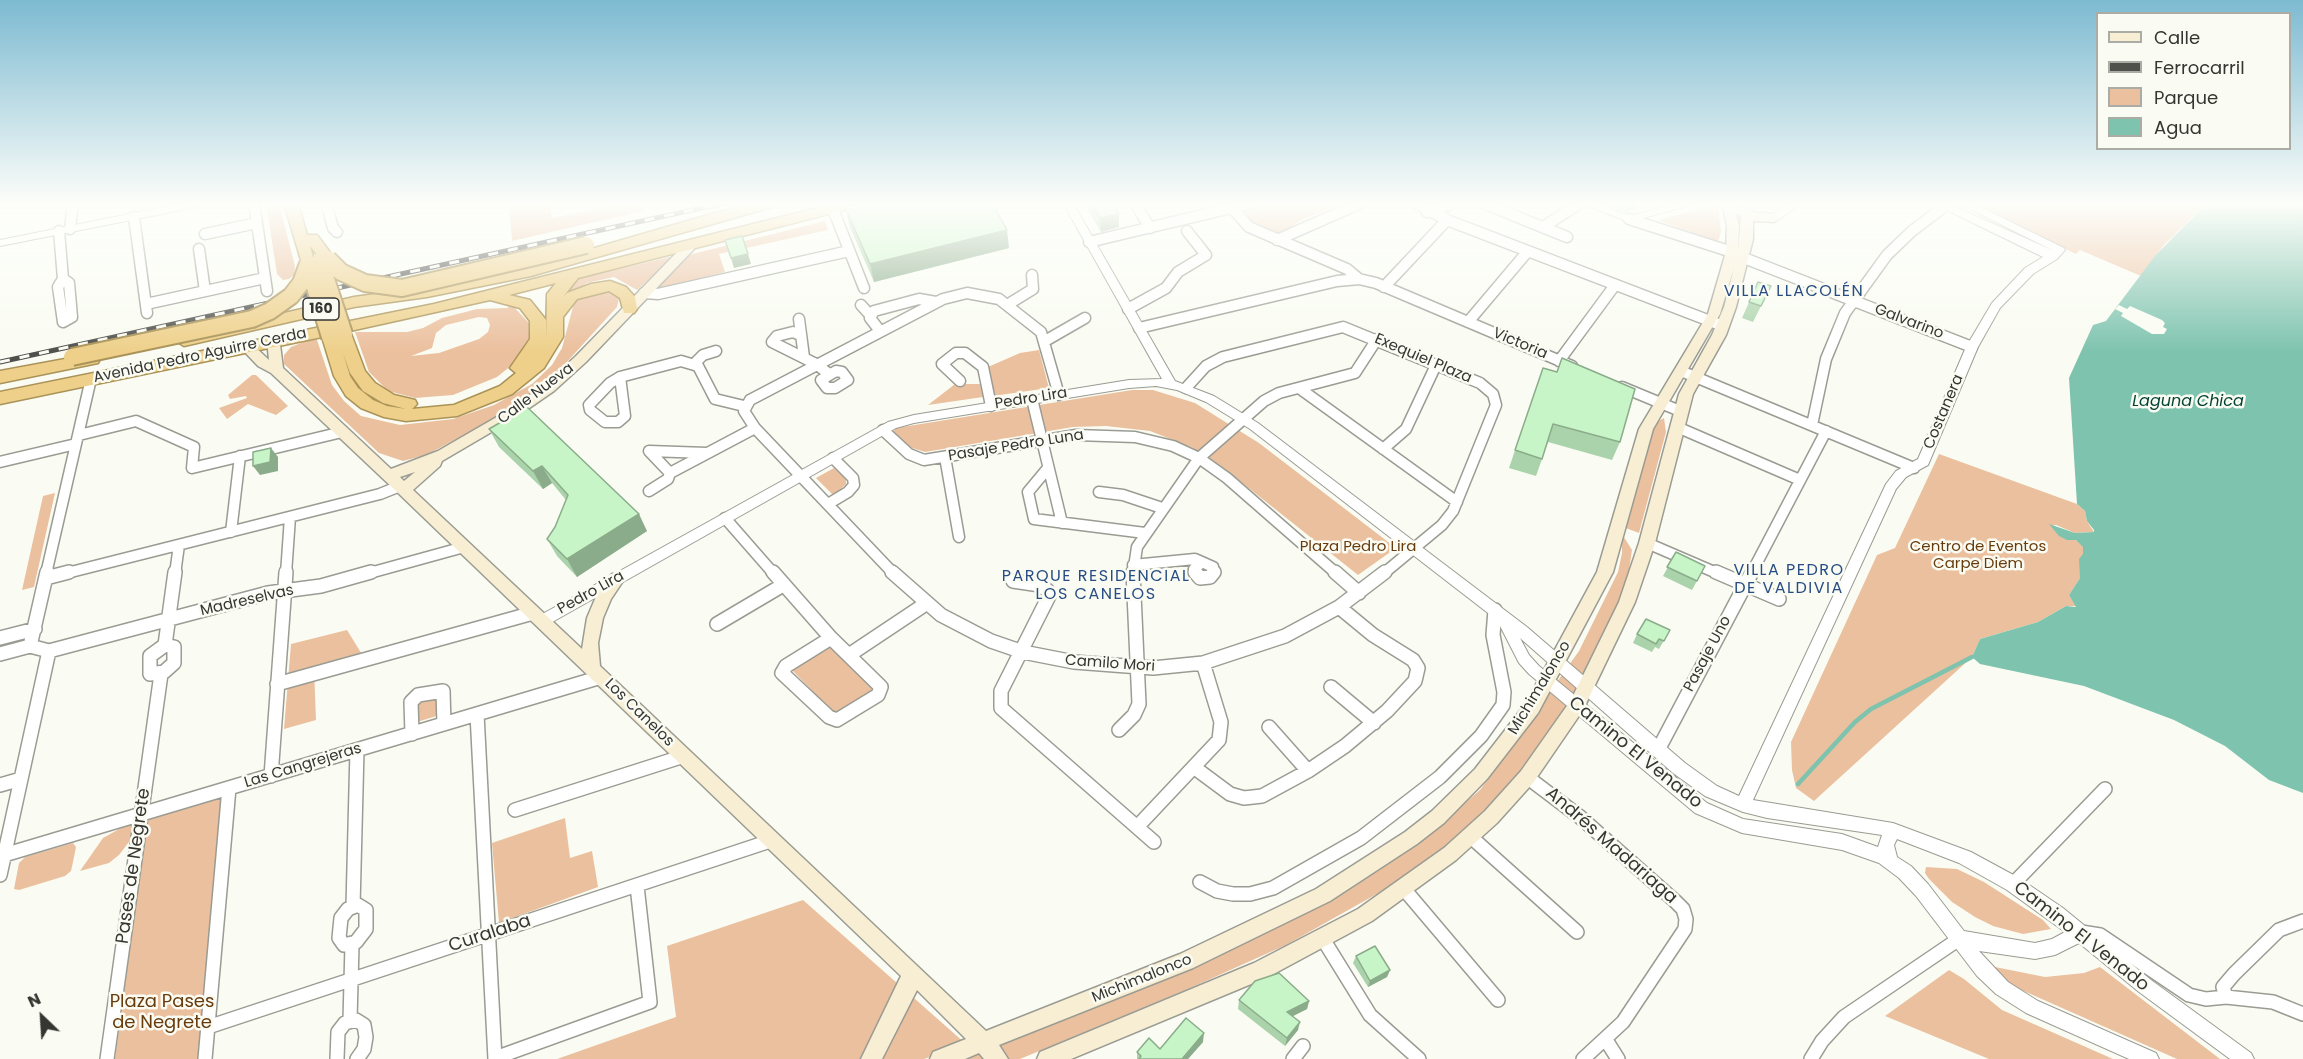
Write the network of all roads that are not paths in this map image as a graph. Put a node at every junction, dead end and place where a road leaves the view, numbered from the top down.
1 (64, 252) edge
2 (139, 252) edge
3 (199, 252) edge
4 (261, 252) edge
5 (314, 252) edge
6 (316, 252) edge
7 (554, 252) edge
8 (600, 252) edge
9 (663, 252) edge
10 (684, 252) edge
11 (838, 252) edge
12 (850, 252) edge
13 (1095, 252) edge
14 (1204, 252) edge
15 (1307, 252) edge
16 (1417, 252) edge
17 (1527, 252) edge
18 (1532, 252) edge
19 (1741, 252) edge
20 (1742, 252) edge
21 (1890, 252) edge
22 (2044, 252) edge
23 (2058, 252) edge
24 (2053, 257) junction
25 (318, 261) junction
26 (573, 274) junction
27 (1032, 275) dead end
28 (265, 278) junction
29 (63, 279) dead end
30 (1359, 279) junction
31 (1615, 285) junction
32 (1384, 287) junction
33 (864, 288) dead end
34 (205, 291) junction
35 (267, 291) dead end
36 (644, 293) junction
37 (487, 296) junction
38 (1853, 300) junction
39 (936, 302) junction
40 (861, 304) dead end
41 (1007, 305) junction
42 (629, 309) junction
43 (1128, 309) junction
44 (870, 315) junction
45 (555, 316) junction
46 (1085, 318) dead end
47 (799, 319) dead end
48 (1468, 322) junction
49 (1717, 324) junction
50 (1139, 328) junction
51 (880, 331) junction
52 (800, 335) junction
53 (337, 336) junction
54 (1377, 339) junction
55 (274, 340) junction
56 (1045, 341) junction
57 (246, 346) junction
58 (1972, 347) junction
59 (716, 351) dead end
60 (804, 357) junction
61 (1559, 360) junction
62 (695, 363) junction
63 (816, 364) junction
64 (1436, 365) junction
65 (1581, 369) edge
66 (0, 370) edge
67 (276, 370) junction
68 (1688, 373) junction
69 (829, 375) dead end
70 (0, 377) edge
71 (620, 377) junction
72 (960, 381) dead end
73 (90, 383) dead end
74 (1612, 383) edge
75 (1171, 384) junction
76 (1186, 388) junction
77 (1299, 388) junction
78 (1059, 395) junction
79 (0, 398) edge
80 (1032, 399) junction
81 (1660, 403) junction
82 (744, 406) junction
83 (991, 406) junction
84 (1680, 411) junction
85 (1244, 420) junction
86 (1812, 425) junction
87 (1677, 427) junction
88 (755, 428) junction
89 (883, 430) junction
90 (1826, 431) junction
91 (342, 432) junction
92 (1041, 439) junction
93 (78, 440) junction
94 (1383, 449) junction
95 (708, 453) junction
96 (240, 456) junction
97 (945, 457) junction
98 (833, 458) junction
99 (1199, 458) junction
100 (0, 462) edge
101 (1048, 468) junction
102 (1914, 468) junction
103 (670, 473) junction
104 (800, 476) junction
105 (1800, 480) junction
106 (398, 484) junction
107 (649, 491) dead end
108 (1100, 492) dead end
109 (1457, 502) junction
110 (828, 504) junction
111 (1162, 508) junction
112 (290, 517) junction
113 (725, 518) junction
114 (1062, 523) junction
115 (231, 532) junction
116 (1144, 533) junction
117 (959, 537) dead end
118 (1647, 543) junction
119 (179, 545) junction
120 (464, 547) junction
121 (1415, 549) junction
122 (1201, 563) dead end
123 (1133, 565) junction
124 (46, 578) junction
125 (617, 578) junction
126 (1013, 581) dead end
127 (783, 585) junction
128 (1745, 585) junction
129 (284, 590) junction
130 (1359, 592) junction
131 (1779, 599) dead end
132 (927, 603) junction
133 (1339, 607) junction
134 (1496, 611) junction
135 (538, 617) junction
136 (168, 620) junction
137 (717, 624) dead end
138 (34, 629) junction
139 (0, 638) edge
140 (831, 638) junction
141 (165, 645) junction
142 (30, 646) junction
143 (49, 651) junction
144 (1023, 652) junction
145 (0, 654) edge
146 (849, 655) junction
147 (1203, 663) junction
148 (1557, 663) junction
149 (1138, 668) junction
150 (596, 673) junction
151 (161, 674) junction
152 (1548, 681) junction
153 (278, 684) junction
154 (1331, 687) dead end
155 (1586, 688) junction
156 (1577, 705) junction
157 (477, 714) junction
158 (1374, 723) junction
159 (444, 724) junction
160 (1269, 727) dead end
161 (1119, 730) dead end
162 (412, 734) junction
163 (357, 750) junction
164 (1658, 750) junction
165 (684, 756) junction
166 (1195, 768) junction
167 (1308, 771) junction
168 (271, 776) junction
169 (1527, 777) junction
170 (21, 779) junction
171 (0, 785) edge
172 (230, 788) junction
173 (2105, 789) dead end
174 (1743, 805) junction
175 (515, 810) dead end
176 (141, 814) junction
177 (1137, 827) junction
178 (1893, 830) junction
179 (1471, 837) junction
180 (773, 840) junction
181 (1154, 842) dead end
182 (4, 855) junction
183 (1890, 860) junction
184 (0, 875) edge
185 (1200, 882) dead end
186 (2013, 884) junction
187 (637, 886) junction
188 (1404, 889) junction
189 (353, 906) junction
190 (2303, 921) edge
191 (1577, 932) dead end
192 (2081, 932) junction
193 (489, 935) junction
194 (1323, 939) junction
195 (1959, 939) junction
196 (352, 945) junction
197 (912, 973) junction
198 (351, 980) junction
199 (2226, 997) junction
200 (1498, 1000) dead end
201 (2303, 1014) edge
202 (350, 1020) junction
203 (208, 1027) junction
204 (1606, 1040) junction
205 (984, 1042) junction
206 (1303, 1046) dead end
207 (107, 1059) edge
208 (205, 1059) edge
209 (337, 1059) edge
210 (357, 1059) edge
211 (495, 1059) edge
212 (871, 1059) edge
213 (940, 1059) edge
214 (998, 1059) edge
215 (1047, 1059) edge
216 (1293, 1059) edge
217 (1419, 1059) edge
218 (1583, 1059) edge
219 (1618, 1059) edge
220 (1811, 1059) edge
221 (2150, 1059) edge
222 (2245, 1059) edge

1 - 29 street
2 - 34 street
3 - 34 street
4 - 28 street
5 - 25 highway
6 - 25 highway
7 - 25 highway, bridge
8 - 70 highway, Avenida Pedro Aguirre Cerda / 160
9 - 26 highway, Avenida Pedro Aguirre Cerda / 160
10 - 36 main road, Calle Nueva
11 - 36 street
12 - 33 street
13 - 43 street
14 - 43 street
15 - 30 street, Victoria
16 - 32 street
17 - 48 street
18 - 31 street
19 - 49 main road, Michimalonco
20 - 38 street, Galvarino
21 - 38 street
22 - 24 street
23 - 24 street
24 - 58 street, Costanera
25 - 53 highway, bridge
25 - 66 highway, bridge
26 - 37 highway, Avenida Pedro Aguirre Cerda / 160
26 - 45 highway
27 - 41 street
28 - 34 street
28 - 35 street
30 - 32 street, Victoria
30 - 50 street, Victoria
31 - 49 street
31 - 61 street
32 - 48 street, Victoria
36 - 42 main road, Calle Nueva
37 - 53 highway
37 - 55 highway, Avenida Pedro Aguirre Cerda / 160
38 - 58 street, Galvarino
38 - 86 street
39 - 41 street
39 - 44 street
39 - 51 street
40 - 44 street
41 - 56 street
42 - 45 highway
42 - 106 main road, Calle Nueva
43 - 50 street
44 - 51 street
45 - 53 highway
46 - 56 street
47 - 52 street
48 - 61 street, Victoria
49 - 68 main road, Michimalonco
50 - 75 street
51 - 63 street
52 - 60 street
52 - 60 street
54 - 64 street, Exequiel Plaza
54 - 76 street, Exequiel Plaza
54 - 77 street
55 - 57 highway, Avenida Pedro Aguirre Cerda / 160
55 - 67 main road
56 - 78 street
57 - 67 main road, Los Canelos
57 - 79 highway, Avenida Pedro Aguirre Cerda / 160
58 - 102 street, Costanera
59 - 62 street
60 - 63 street
61 - 65 street, Victoria
62 - 71 street
62 - 82 street
63 - 69 street
63 - 82 street
64 - 94 street
64 - 109 street, Exequiel Plaza
67 - 91 main road, Los Canelos
68 - 81 main road, Michimalonco
68 - 84 main road, Michimalonco
68 - 86 street
71 - 71 street
72 - 83 street
73 - 93 street
74 - 81 street
75 - 76 street, Pedro Lira
75 - 78 street, Pedro Lira
76 - 85 street, Pedro Lira
77 - 85 street
77 - 94 street
78 - 80 street, Pedro Lira
80 - 83 street, Pedro Lira
80 - 92 street
81 - 84 street
81 - 148 main road, Michimalonco
82 - 88 street, Camilo Mori
83 - 89 street, Pedro Lira
84 - 87 main road, Michimalonco
85 - 99 street
85 - 121 street, Pedro Lira
86 - 90 street
87 - 105 street
87 - 118 main road, Michimalonco
88 - 95 street
88 - 104 street, Camilo Mori
89 - 97 street, Pasaje Pedro Luna
89 - 98 street, Pedro Lira
90 - 102 street
90 - 105 street, Pasaje Uno
91 - 96 street
91 - 106 main road, Los Canelos
92 - 97 street, Pasaje Pedro Luna
92 - 99 street, Pasaje Pedro Luna
92 - 101 street
93 - 96 street
93 - 100 street
93 - 124 street
94 - 109 street
95 - 103 street
95 - 103 street
96 - 115 street
97 - 117 street
98 - 104 street, Pedro Lira
98 - 110 street
99 - 111 street
99 - 130 street, Pasaje Pedro Luna
101 - 114 street
101 - 114 street
102 - 174 street, Costanera
103 - 107 street
104 - 110 street, Camilo Mori
104 - 113 street, Pedro Lira
105 - 128 street, Pasaje Uno
106 - 112 street
106 - 120 main road, Los Canelos
108 - 111 street
109 - 121 street, Exequiel Plaza
110 - 132 street, Camilo Mori
111 - 116 street
112 - 115 street
112 - 129 street
113 - 125 street, Pedro Lira
113 - 127 street
114 - 116 street
115 - 119 street
116 - 123 street
118 - 128 street
118 - 155 main road, Michimalonco
119 - 124 street
119 - 136 street, Pases de Negrete
120 - 129 street, Madreselvas
120 - 135 main road, Los Canelos
121 - 130 street, Camilo Mori
121 - 134 street, Pedro Lira
122 - 123 street
123 - 149 street
124 - 138 street
125 - 135 street, Pedro Lira
125 - 150 main road
126 - 144 street
127 - 137 street
127 - 140 street
128 - 131 street
128 - 164 street, Pasaje Uno
129 - 136 street, Madreselvas
129 - 153 street
130 - 133 street, Camilo Mori
132 - 144 street, Camilo Mori
132 - 146 street
133 - 147 street, Camilo Mori
133 - 158 street
134 - 148 street, Camino El Venado
134 - 152 street, Camino El Venado
134 - 185 street
135 - 150 main road, Los Canelos
135 - 153 street
136 - 141 street, Pases de Negrete
136 - 143 street, Madreselvas
138 - 139 street
138 - 142 street
140 - 146 street
140 - 146 street
141 - 151 street, Pases de Negrete
141 - 151 street, Pases de Negrete
142 - 143 street, Madreselvas
142 - 145 street
143 - 170 street
144 - 149 street, Camilo Mori
144 - 177 street
147 - 149 street, Camilo Mori
147 - 166 street
148 - 152 main road, Michimalonco
148 - 155 street, Camino El Venado
149 - 161 street
150 - 157 street, Las Cangrejeras
150 - 165 main road, Los Canelos
151 - 176 street, Pases de Negrete
152 - 156 street, Camino El Venado
152 - 205 main road, Michimalonco
153 - 168 street
154 - 158 street
155 - 156 main road, Michimalonco
155 - 164 street, Camino El Venado
156 - 169 main road, Michimalonco
156 - 183 street, Camino El Venado
157 - 159 street, Las Cangrejeras
157 - 193 street
158 - 167 street
159 - 162 street, Las Cangrejeras
159 - 162 street
160 - 167 street
162 - 163 street, Las Cangrejeras
163 - 168 street, Las Cangrejeras
163 - 189 street
164 - 174 street, Camino El Venado
165 - 175 street
165 - 180 main road, Los Canelos
166 - 167 street
166 - 177 street
168 - 172 street, Las Cangrejeras
169 - 179 main road, Michimalonco
169 - 204 street, Andrés Madariaga
170 - 171 street
170 - 182 street
172 - 176 street, Las Cangrejeras
172 - 203 street
173 - 186 street
174 - 178 street, Camino El Venado
176 - 182 street, Las Cangrejeras
176 - 207 street, Pases de Negrete
177 - 181 street
178 - 183 street
178 - 186 street, Camino El Venado
179 - 188 main road, Michimalonco
179 - 191 street
180 - 187 street, Curalaba
180 - 197 main road, Los Canelos
182 - 184 street
183 - 195 street, Camino El Venado
186 - 192 street, Camino El Venado
187 - 193 street, Curalaba
187 - 211 street
188 - 194 main road, Michimalonco
188 - 200 street
189 - 196 street
189 - 196 street
190 - 199 street
192 - 195 street
192 - 199 street
192 - 222 street, Camino El Venado
193 - 198 street, Curalaba
193 - 211 street
194 - 215 main road, Michimalonco
194 - 217 street
195 - 220 street
195 - 221 street, Camino El Venado
196 - 198 street
197 - 205 main road, Los Canelos
197 - 212 main road
198 - 202 street
198 - 203 street, Curalaba
199 - 201 street
202 - 209 street
202 - 210 street
203 - 208 street
204 - 218 street, Andrés Madariaga
204 - 219 street
205 - 213 main road, Michimalonco
205 - 214 main road, Los Canelos
206 - 216 street

